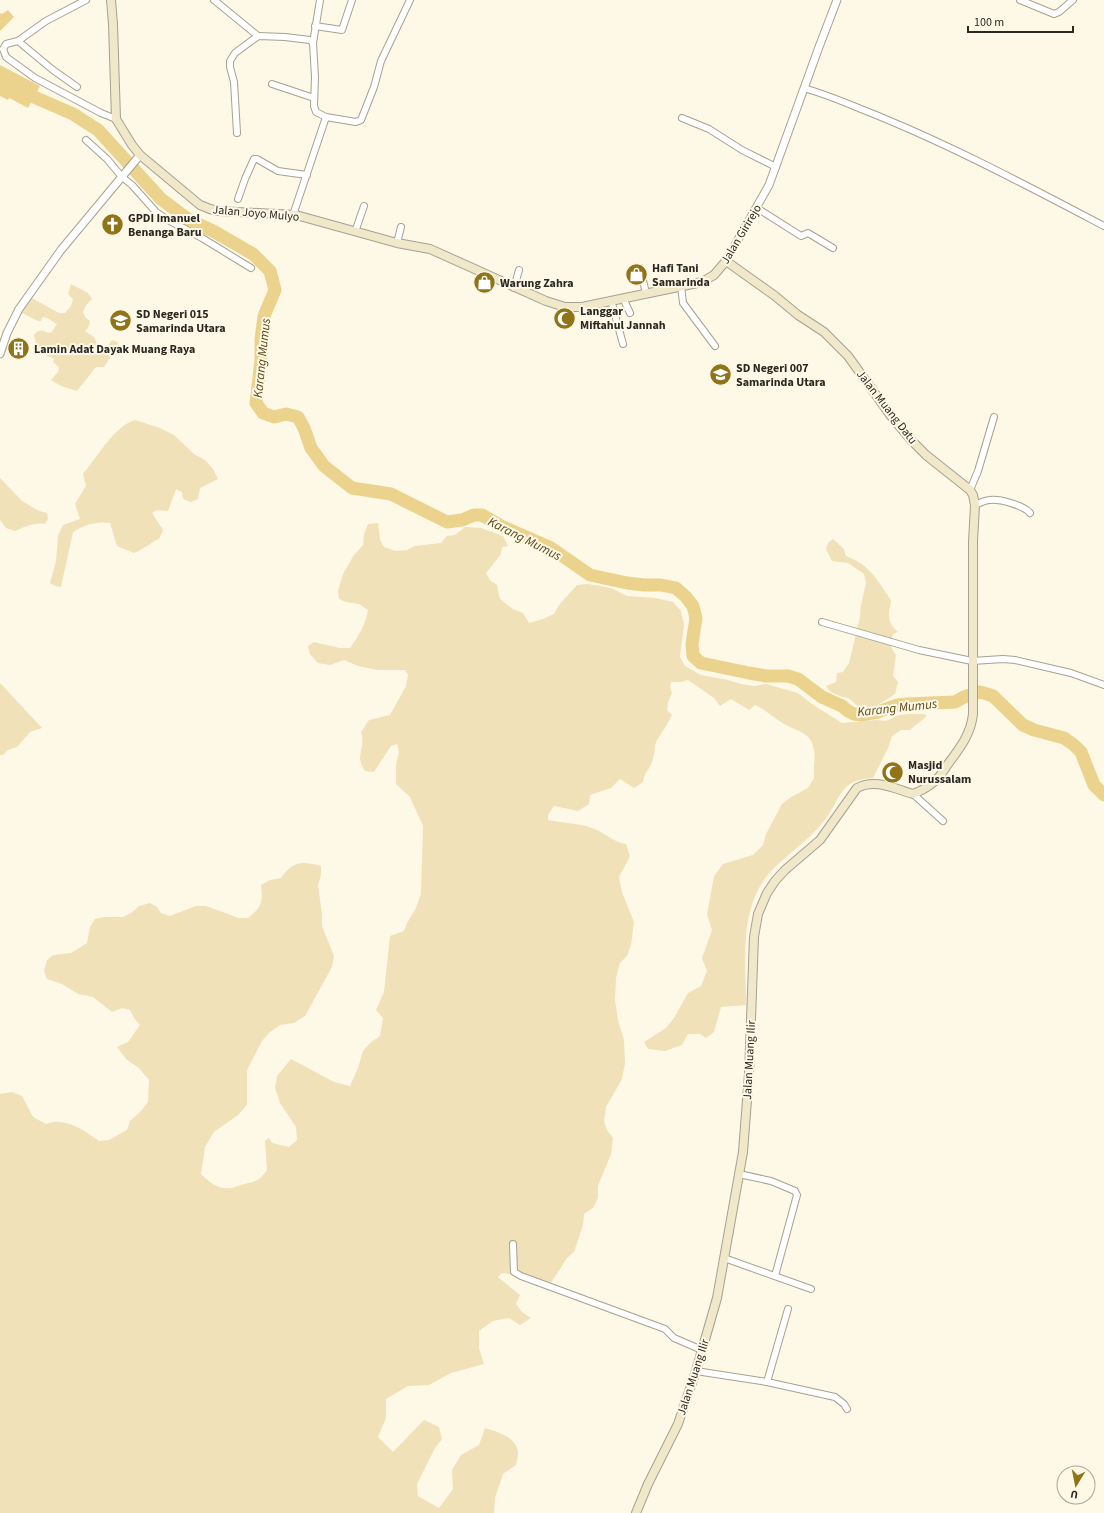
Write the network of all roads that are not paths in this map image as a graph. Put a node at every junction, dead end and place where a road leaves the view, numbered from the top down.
1 (86, 0) edge
2 (111, 0) edge
3 (214, 0) edge
4 (320, 0) edge
5 (352, 0) edge
6 (410, 0) edge
7 (837, 0) edge
8 (1020, 0) edge
9 (1073, 0) edge
10 (315, 26) junction
11 (258, 36) junction
12 (18, 40) junction
13 (313, 43) junction
14 (272, 84) dead end
15 (77, 87) dead end
16 (804, 88) junction
17 (314, 98) junction
18 (326, 117) junction
19 (682, 118) dead end
20 (116, 119) junction
21 (237, 133) dead end
22 (86, 140) dead end
23 (138, 157) junction
24 (776, 167) junction
25 (307, 175) junction
26 (122, 176) junction
27 (238, 199) dead end
28 (364, 206) dead end
29 (756, 208) junction
30 (293, 216) junction
31 (1104, 226) edge
32 (401, 227) dead end
33 (355, 232) junction
34 (396, 243) junction
35 (833, 248) dead end
36 (430, 249) joint
37 (726, 261) junction
38 (251, 268) dead end
39 (640, 268) dead end
40 (520, 270) dead end
41 (682, 286) junction
42 (514, 288) junction
43 (646, 293) junction
44 (624, 298) junction
45 (611, 300) junction
46 (630, 314) dead end
47 (623, 344) dead end
48 (716, 346) dead end
49 (0, 354) edge
50 (994, 417) dead end
51 (970, 490) junction
52 (975, 506) junction
53 (1030, 513) dead end
54 (822, 622) dead end
55 (972, 662) junction
56 (1104, 685) edge
57 (913, 794) junction
58 (943, 821) dead end
59 (739, 1174) junction
60 (513, 1244) dead end
61 (724, 1258) junction
62 (775, 1276) junction
63 (811, 1289) dead end
64 (788, 1309) dead end
65 (702, 1350) junction
66 (696, 1370) junction
67 (767, 1382) junction
68 (847, 1409) dead end
69 (636, 1513) edge

1 - 12 street
2 - 20 main road, Jalan Joyo Mulyo
3 - 11 street
4 - 10 street
5 - 10 street
6 - 18 street
7 - 16 street, Jalan Girirejo
8 - 9 street
10 - 13 street
11 - 13 street
11 - 21 street
12 - 15 street
12 - 20 street
13 - 17 street
14 - 17 street
16 - 24 street, Jalan Girirejo
16 - 31 street
17 - 18 street
18 - 25 street
19 - 24 street
20 - 23 main road, Jalan Joyo Mulyo
22 - 26 street
23 - 26 street
23 - 30 main road, Jalan Joyo Mulyo
24 - 29 street, Jalan Girirejo
25 - 27 street
25 - 30 street
26 - 38 street
26 - 49 street
28 - 33 street
29 - 35 street
29 - 37 street, Jalan Girirejo
30 - 33 main road, Jalan Joyo Mulyo
32 - 34 street
33 - 34 main road, Jalan Joyo Mulyo
34 - 36 main road, Jalan Joyo Mulyo
36 - 42 main road, Jalan Girirejo
37 - 41 main road, Jalan Girirejo
37 - 51 main road, Jalan Muang Datu
39 - 43 street
40 - 42 street
41 - 43 main road, Jalan Girirejo
41 - 48 street
42 - 45 main road, Jalan Girirejo
43 - 44 main road, Jalan Girirejo
44 - 45 main road, Jalan Girirejo
44 - 46 street
45 - 47 street
50 - 51 street
51 - 52 main road
52 - 53 street
52 - 55 main road
54 - 55 street
55 - 56 street
55 - 57 main road
57 - 58 street
57 - 59 main road, Jalan Muang Ilir
59 - 61 main road, Jalan Muang Ilir
59 - 62 street
60 - 65 street
61 - 62 street
61 - 65 main road, Jalan Muang Ilir
62 - 63 street
64 - 67 street
65 - 66 main road, Jalan Muang Ilir
66 - 67 street
66 - 69 main road, Jalan Muang Ilir
67 - 68 street

